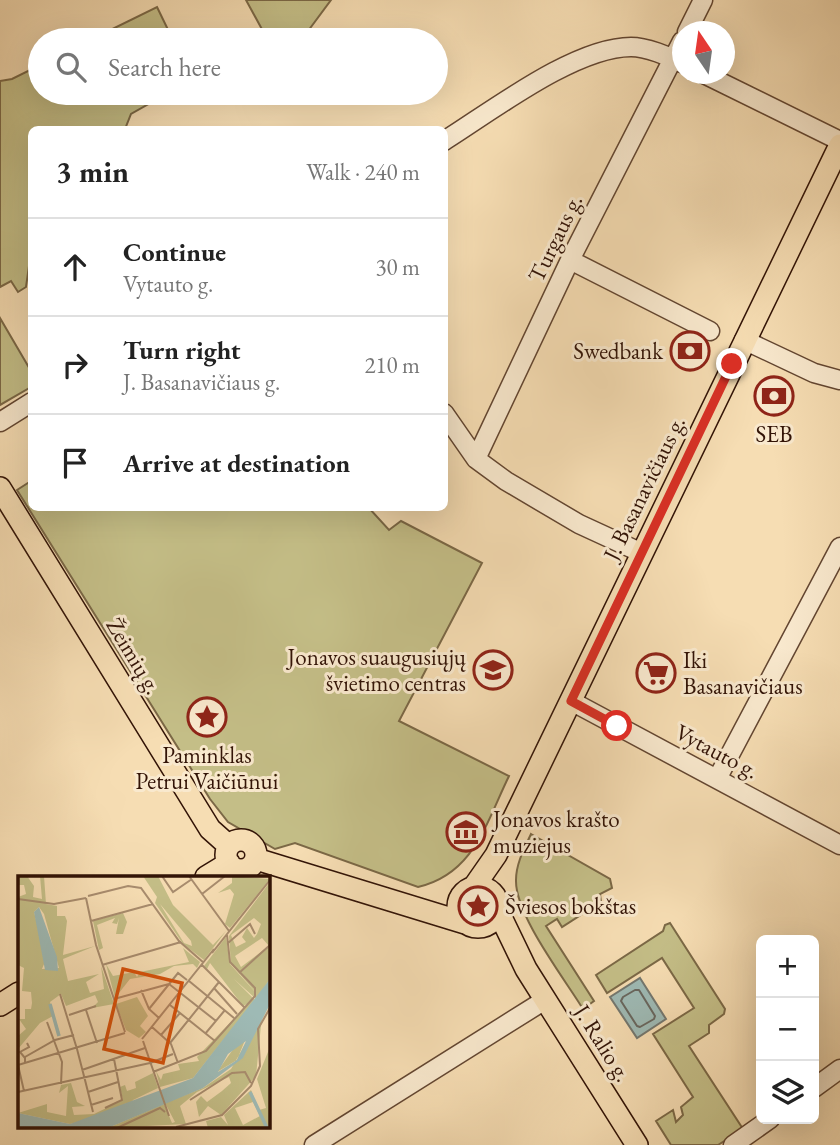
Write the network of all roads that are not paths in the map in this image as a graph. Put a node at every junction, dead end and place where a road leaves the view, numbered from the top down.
1 (703, 0) edge
2 (692, 21) edge
3 (672, 58) edge
4 (672, 71) edge
5 (724, 84) edge
6 (448, 139) edge
7 (840, 143) edge
8 (570, 260) junction
9 (710, 331) dead end
10 (744, 340) junction
11 (814, 373) junction
12 (840, 380) edge
13 (840, 393) edge
14 (28, 404) edge
15 (448, 419) edge
16 (0, 422) edge
17 (476, 459) junction
18 (0, 488) edge
19 (840, 547) edge
20 (642, 553) junction
21 (571, 701) junction
22 (717, 779) junction
23 (840, 845) edge
24 (229, 855) junction
25 (496, 855) junction
26 (207, 876) edge
27 (467, 891) junction
28 (497, 905) junction
29 (410, 906) junction
30 (472, 926) junction
31 (526, 969) junction
32 (18, 994) edge
33 (545, 1000) junction
34 (0, 1005) edge
35 (840, 1069) edge
36 (819, 1084) edge
37 (763, 1124) edge
38 (314, 1145) edge
39 (637, 1145) edge
40 (733, 1145) edge

1 - 2 street
3 - 6 street
4 - 8 street, Turgaus g.
5 - 7 street
7 - 10 main road, J. Basanavičiaus g.
8 - 9 street
8 - 17 street, Turgaus g.
10 - 11 street
10 - 20 main road, J. Basanavičiaus g.
11 - 12 street
11 - 13 street
14 - 16 street
15 - 17 street
17 - 20 street
18 - 24 main road, Žeimių g.
19 - 22 street
20 - 21 main road, J. Basanavičiaus g.
21 - 22 street, Vytauto g.
21 - 25 main road, J. Basanavičiaus g.
22 - 23 street, Vytauto g.
24 - 26 main road
24 - 29 main road
25 - 27 main road, J. Basanavičiaus g.
25 - 28 main road, J. Basanavičiaus g.
27 - 28 main road
27 - 29 main road
27 - 30 main road
28 - 30 main road
28 - 31 main road, J. Ralio g.
29 - 30 main road
30 - 31 main road, J. Ralio g.
31 - 33 main road, J. Ralio g.
32 - 34 main road
33 - 38 street
33 - 39 main road, J. Ralio g.
35 - 36 street
37 - 40 street

